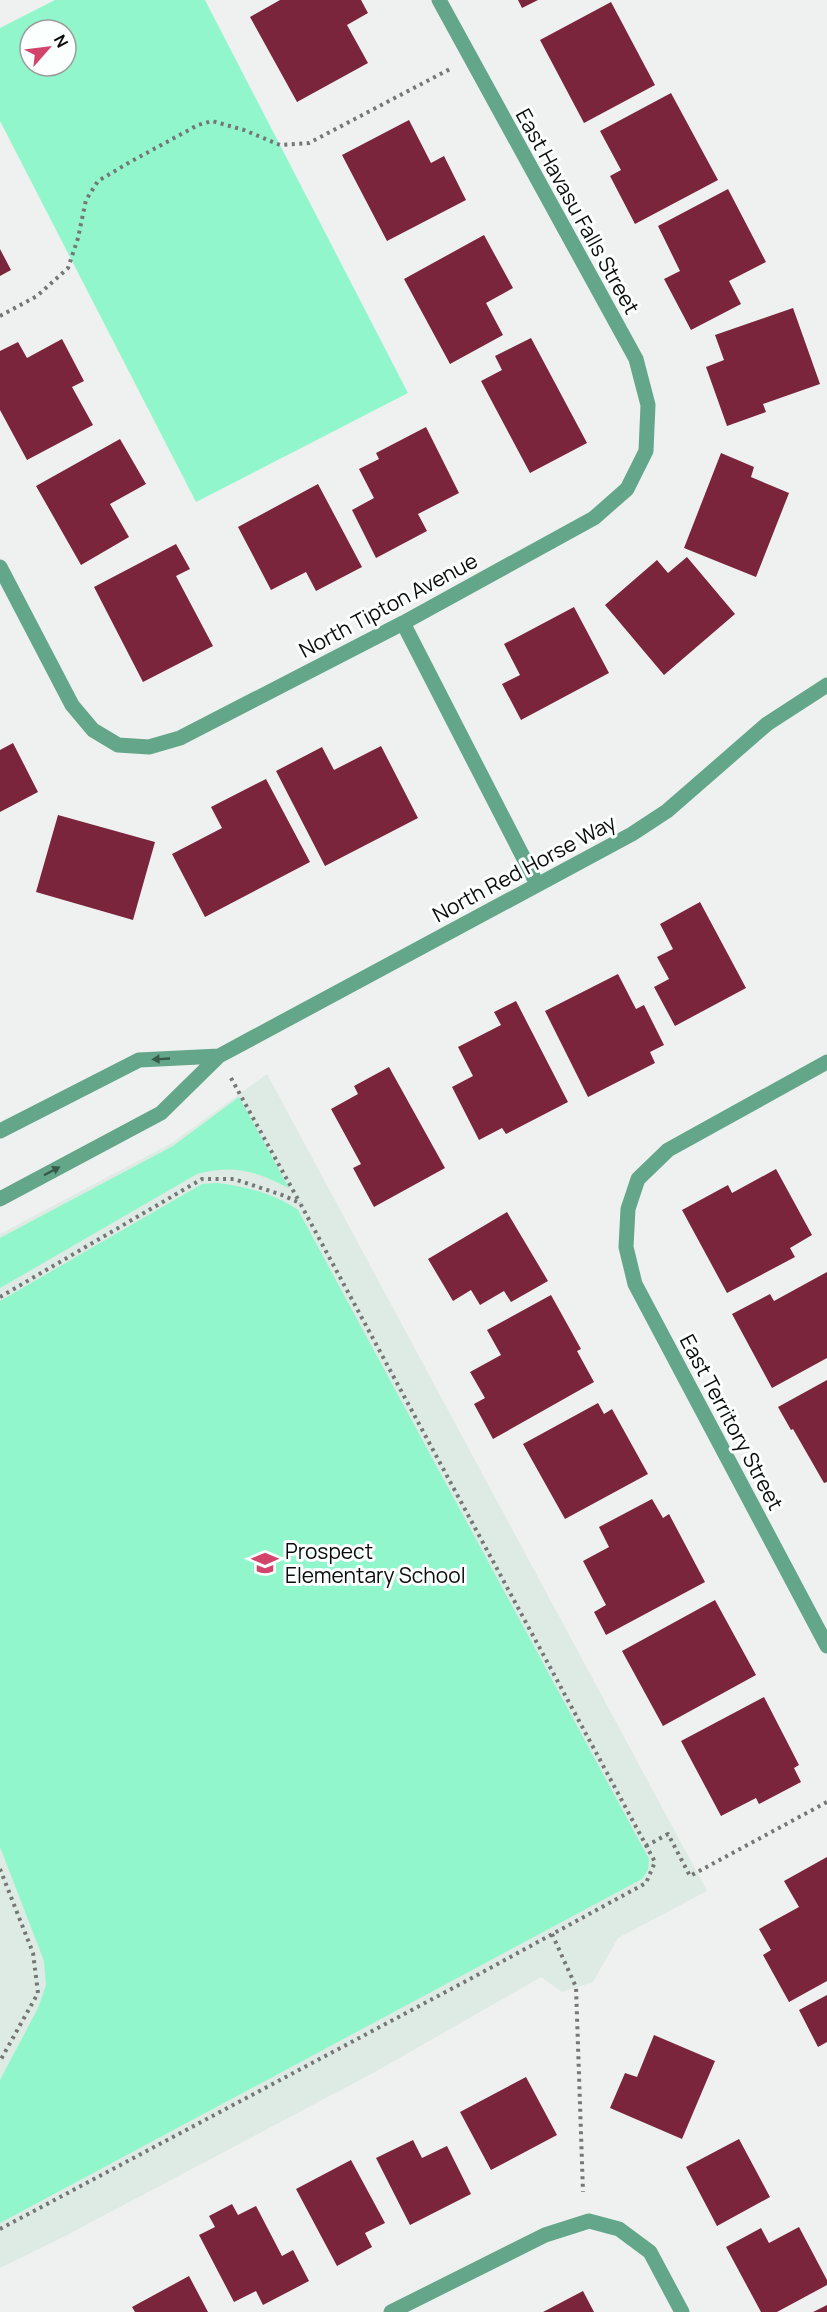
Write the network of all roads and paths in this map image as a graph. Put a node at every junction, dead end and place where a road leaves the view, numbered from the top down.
1 (439, 0) edge
2 (470, 58) junction
3 (0, 316) edge
4 (646, 452) joint
5 (0, 567) edge
6 (403, 623) junction
7 (827, 686) edge
8 (537, 884) junction
9 (219, 1056) junction
10 (827, 1062) edge
11 (0, 1131) edge
12 (0, 1199) edge
13 (300, 1203) junction
14 (0, 1297) edge
15 (827, 1646) edge
16 (827, 1802) edge
17 (646, 1845) junction
18 (0, 1869) edge
19 (552, 1934) junction
20 (0, 2061) edge
21 (583, 2192) dead end
22 (0, 2229) edge
23 (391, 2312) edge
24 (682, 2312) edge

1 - 2 street, East Havasu Falls Street
2 - 3 path
2 - 4 street, East Havasu Falls Street
4 - 6 street, North Tipton Avenue
5 - 6 street, North Tipton Avenue
6 - 8 street
7 - 8 street, North Red Horse Way
8 - 9 street, North Red Horse Way
9 -> 11 street, North Red Horse Way
12 -> 9 street, North Red Horse Way
9 - 13 path
10 - 15 street, East Territory Street
13 - 14 path
13 - 17 path
16 - 17 path
17 - 19 path
18 - 20 path
19 - 21 path
19 - 22 path
23 - 24 street

